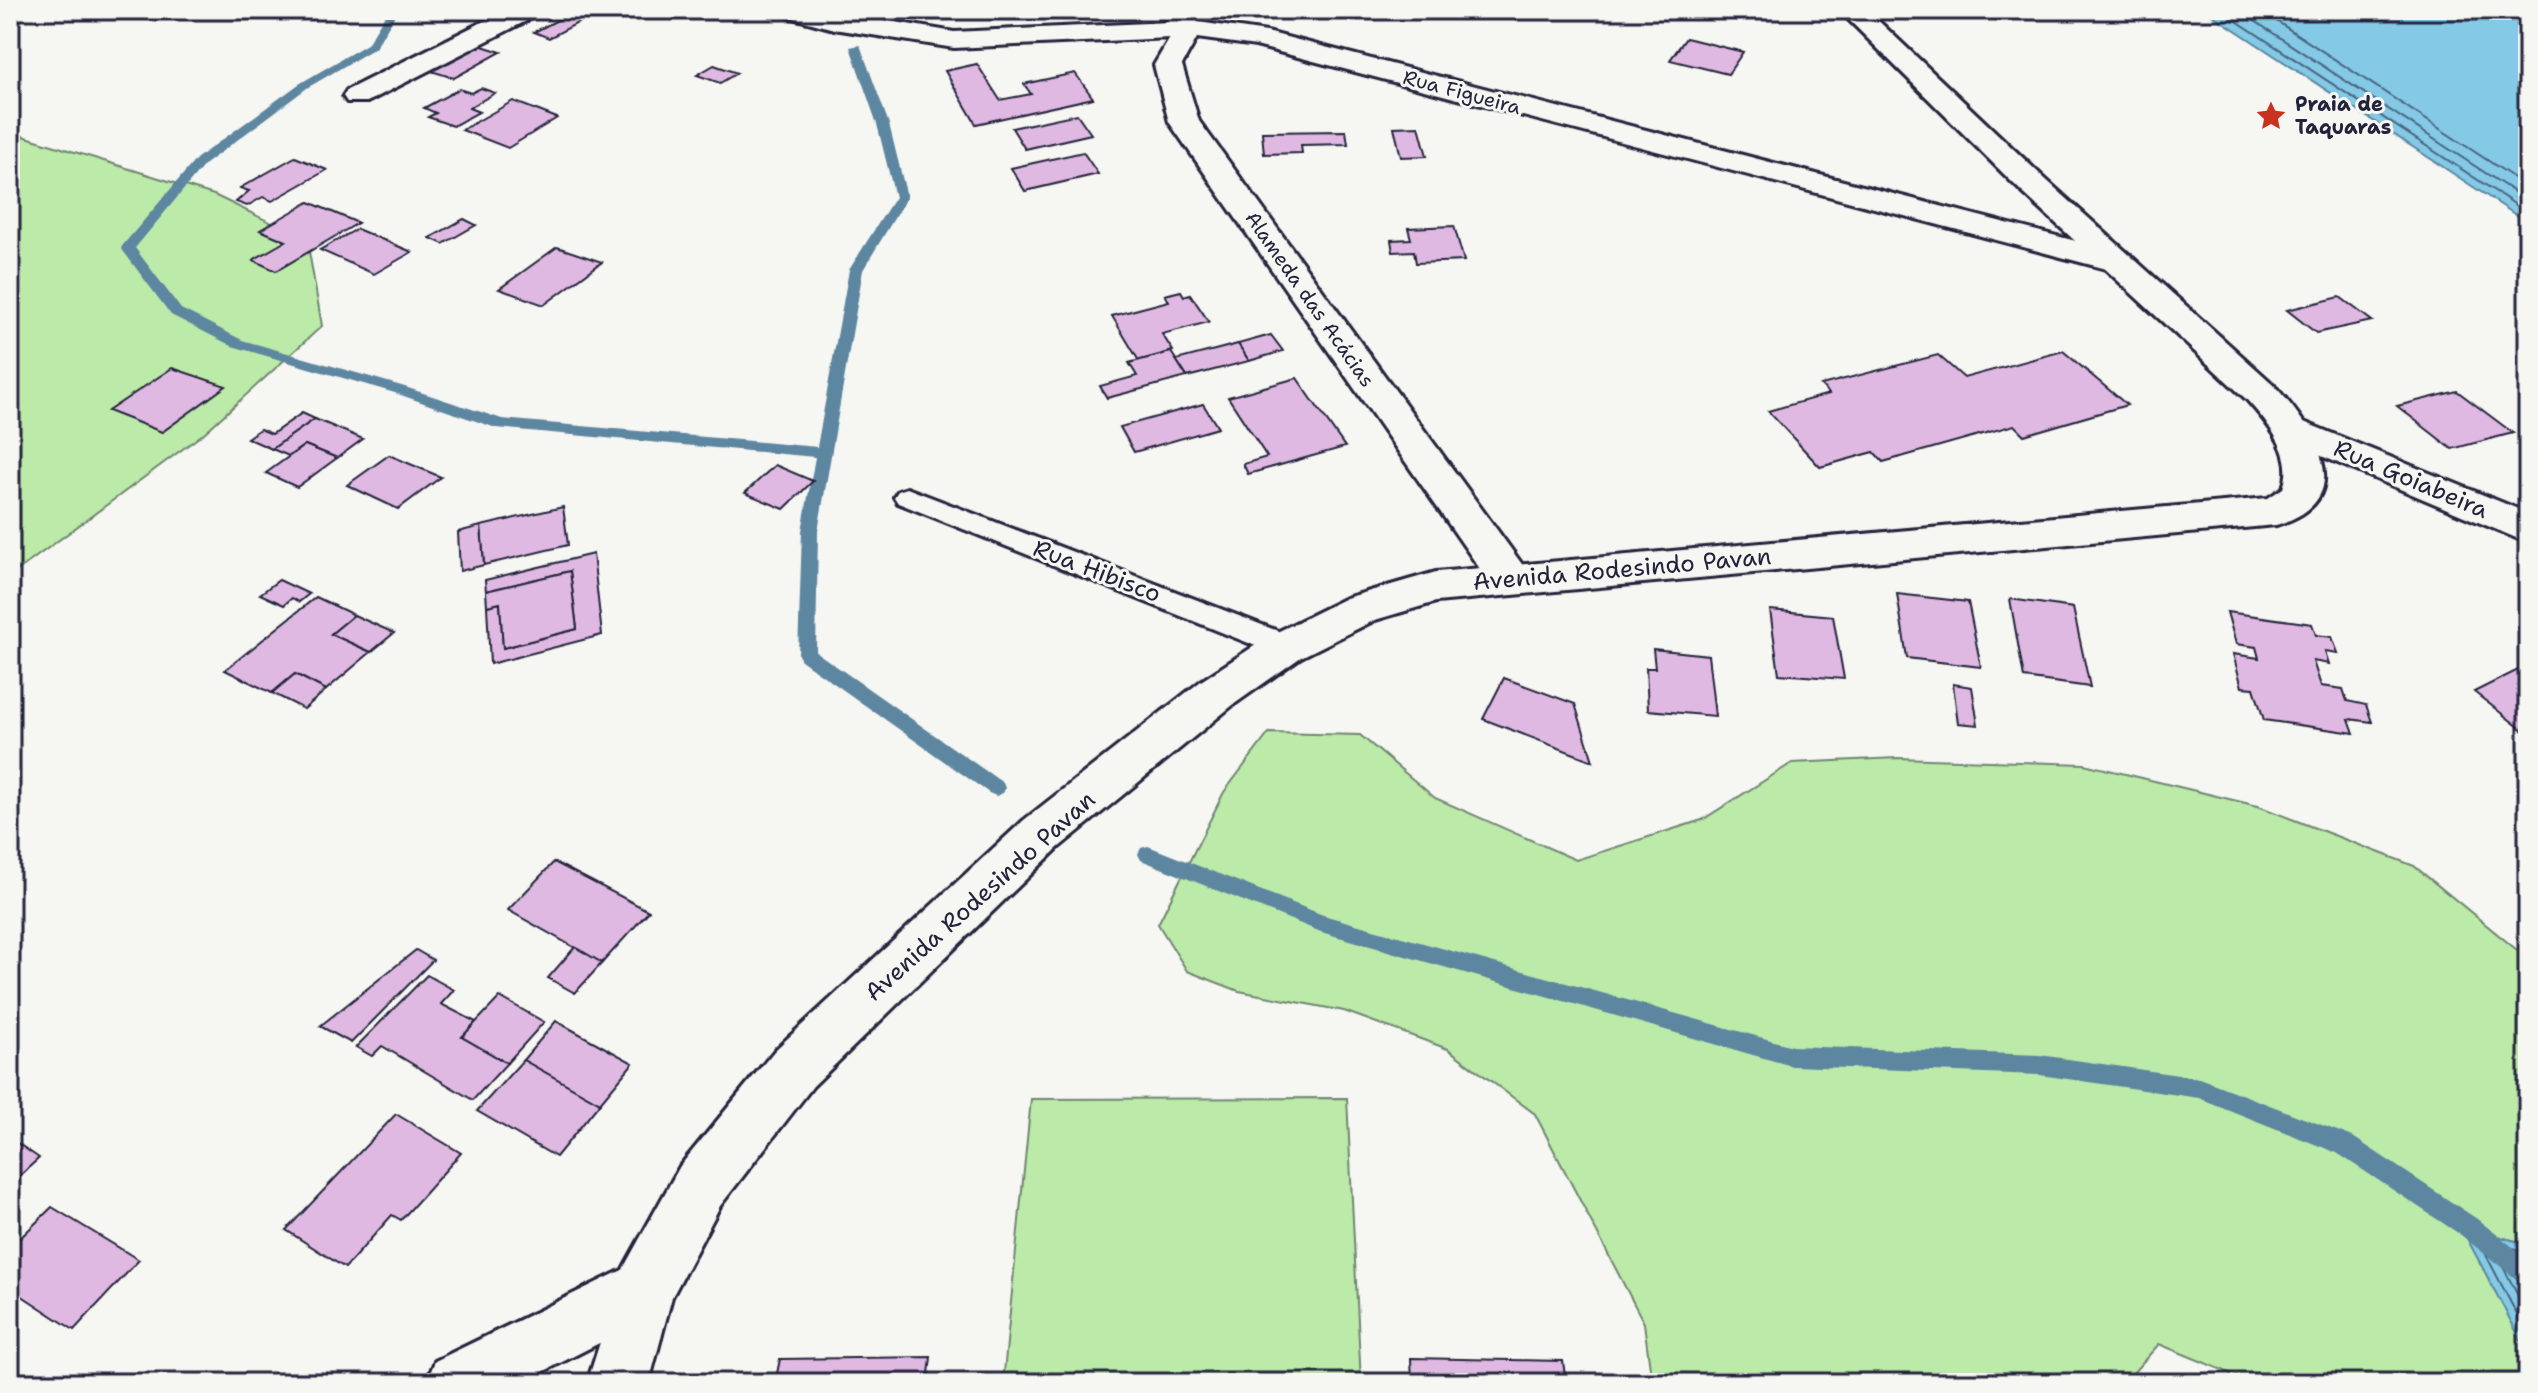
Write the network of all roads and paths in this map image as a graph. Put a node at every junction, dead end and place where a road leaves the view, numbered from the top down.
1 (527, 10) edge
2 (795, 10) edge
3 (1852, 10) edge
4 (1182, 20) edge
5 (357, 96) dead end
6 (2118, 262) junction
7 (2294, 430) junction
8 (907, 497) dead end
9 (2528, 529) edge
10 (1509, 578) junction
11 (1286, 646) junction
12 (645, 1288) junction
13 (457, 1383) edge
14 (618, 1383) edge

1 - 5 street
2 - 4 street, Rua Figueira
3 - 6 street, Avenida Rodesindo Pavan
4 - 6 street, Rua Figueira
4 - 10 street, Alameda das Acácias
6 - 7 street, Avenida Rodesindo Pavan
7 - 9 street, Rua Goiabeira
7 - 10 street, Avenida Rodesindo Pavan
8 - 11 lane, Rua Hibisco
10 - 11 street, Avenida Rodesindo Pavan
11 - 12 street, Avenida Rodesindo Pavan
12 - 13 street
12 - 14 street, Avenida Rodesindo Pavan

